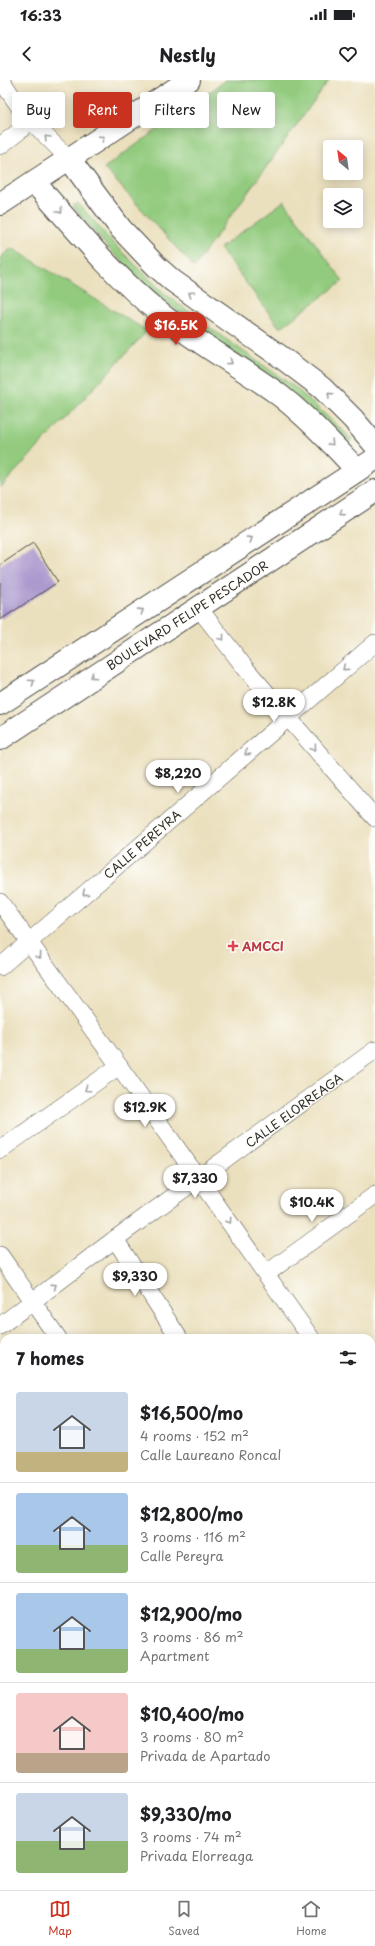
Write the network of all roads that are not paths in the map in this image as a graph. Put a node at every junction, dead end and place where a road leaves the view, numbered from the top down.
1 (0, 80) edge
2 (189, 80) edge
3 (12, 97) edge
4 (22, 128) edge
5 (38, 128) edge
6 (0, 146) edge
7 (70, 160) junction
8 (34, 182) junction
9 (0, 204) edge
10 (375, 445) edge
11 (366, 465) edge
12 (375, 491) edge
13 (198, 607) junction
14 (375, 644) edge
15 (0, 704) edge
16 (288, 717) junction
17 (0, 739) edge
18 (375, 818) edge
19 (0, 902) edge
20 (28, 941) junction
21 (0, 967) edge
22 (375, 1050) edge
23 (119, 1066) junction
24 (0, 1150) edge
25 (199, 1179) junction
26 (375, 1196) edge
27 (115, 1239) junction
28 (0, 1255) edge
29 (266, 1274) junction
30 (32, 1302) junction
31 (0, 1326) edge
32 (55, 1334) edge
33 (176, 1334) edge
34 (308, 1334) edge

1 - 3 street
7 -> 2 main road
4 - 6 street
7 -> 5 street
7 - 8 main road
10 -> 7 main road
8 - 9 main road
8 -> 11 main road
15 -> 11 main road
12 -> 13 main road, BOULEVARD FELIPE PESCADOR
13 -> 16 street
13 -> 17 main road, BOULEVARD FELIPE PESCADOR
14 -> 16 street, CALLE PEREYRA
16 -> 18 street
16 -> 20 street, CALLE PEREYRA
19 - 20 street
20 - 21 street, CALLE PEREYRA
20 -> 23 street
22 - 25 street, CALLE ELORREAGA
23 -> 24 street
23 - 25 street
25 - 27 street, CALLE ELORREAGA
25 -> 29 street
26 - 29 street
30 -> 27 street, CALLE ELORREAGA
27 - 33 street
28 - 30 street
29 - 34 street
30 - 31 street, CALLE ELORREAGA
30 - 32 street

